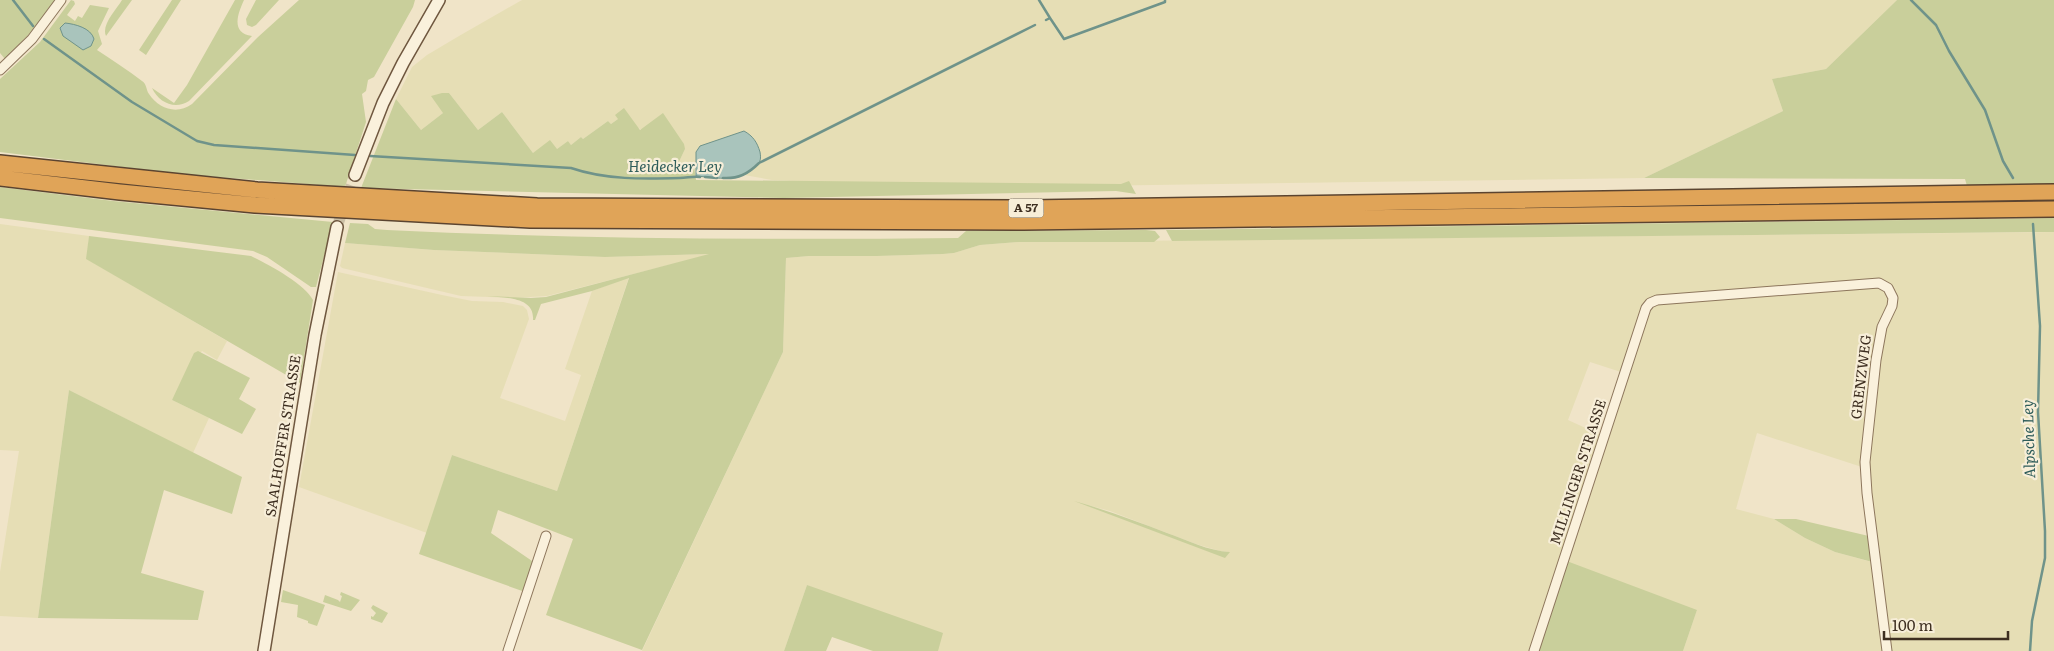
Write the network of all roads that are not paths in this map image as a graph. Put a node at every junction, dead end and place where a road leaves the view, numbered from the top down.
1 (61, 0) edge
2 (439, 0) edge
3 (0, 70) edge
4 (0, 163) edge
5 (355, 175) tunnel mouth
6 (0, 178) edge
7 (2054, 192) edge
8 (2054, 209) edge
9 (336, 227) tunnel mouth
10 (1650, 303) joint
11 (546, 536) dead end
12 (264, 651) edge
13 (508, 651) edge
14 (1534, 651) edge
15 (1887, 651) edge

1 - 3 street
2 - 5 street
4 - 7 highway, A 57
6 - 8 highway, A 57
9 - 12 street, SAALHOFFER STRASSE
10 - 14 street, MILLINGER STRASSE
10 - 15 street, GRENZWEG
11 - 13 street

